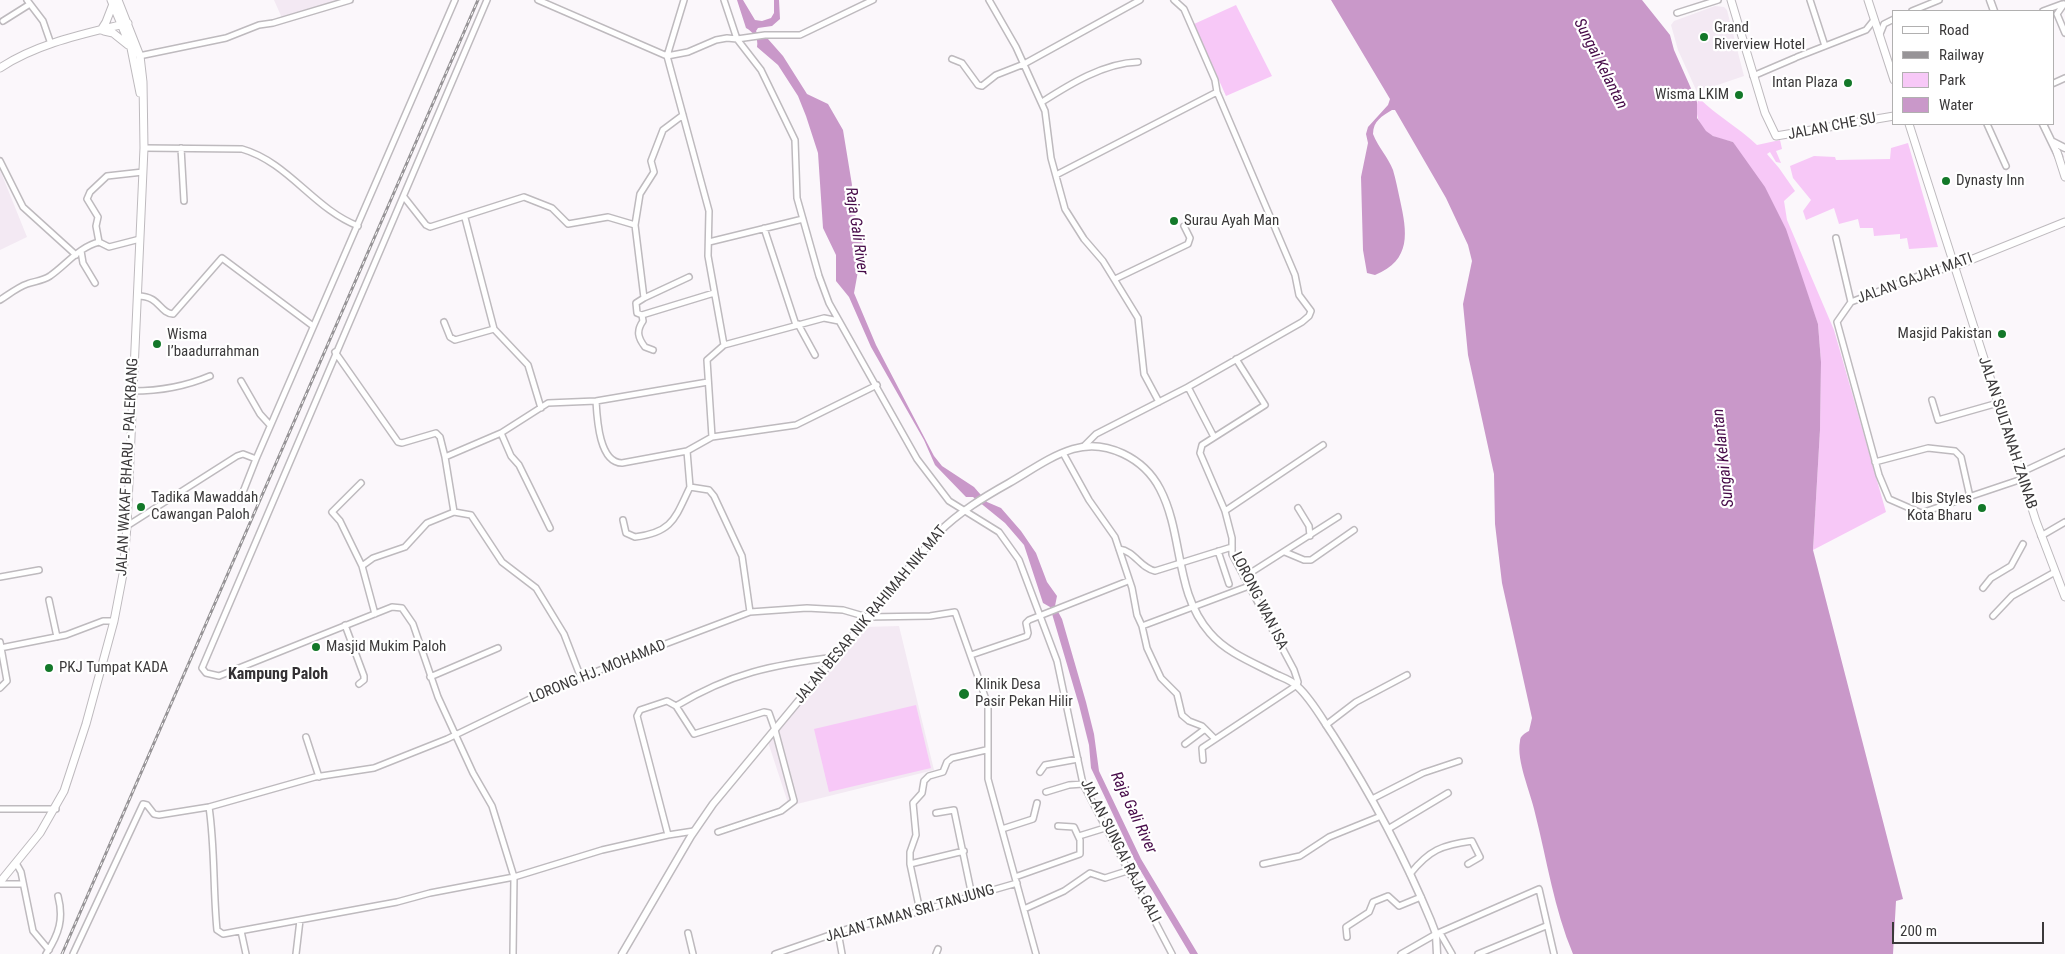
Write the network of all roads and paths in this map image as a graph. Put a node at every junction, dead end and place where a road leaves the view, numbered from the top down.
1 (350, 0) edge
2 (455, 0) edge
3 (487, 0) edge
4 (538, 0) edge
5 (684, 0) edge
6 (724, 0) edge
7 (873, 0) edge
8 (989, 0) edge
9 (1140, 0) edge
10 (1174, 0) edge
11 (1718, 0) edge
12 (1731, 0) edge
13 (1810, 0) edge
14 (1868, 0) edge
15 (1939, 0) edge
16 (114, 1) edge
17 (28, 2) edge
18 (1931, 2) edge
19 (2064, 4) edge
20 (1914, 10) edge
21 (2047, 10) edge
22 (1677, 13) dead end
23 (2056, 15) edge
24 (1874, 19) junction
25 (1892, 20) edge
26 (3, 21) dead end
27 (125, 24) junction
28 (101, 30) junction
29 (2065, 33) edge
30 (1880, 36) junction
31 (737, 39) junction
32 (51, 44) junction
33 (1825, 46) junction
34 (131, 48) junction
35 (667, 56) junction
36 (137, 57) junction
37 (952, 59) dead end
38 (1138, 62) dead end
39 (1024, 64) junction
40 (0, 68) edge
41 (1892, 74) edge
42 (1753, 76) junction
43 (1217, 92) junction
44 (1042, 102) junction
45 (683, 115) junction
46 (1892, 115) edge
47 (1909, 125) edge
48 (1986, 125) edge
49 (2044, 125) edge
50 (2051, 140) junction
51 (144, 148) junction
52 (181, 148) junction
53 (2065, 148) edge
54 (2057, 152) junction
55 (0, 161) edge
56 (2006, 166) dead end
57 (2065, 169) edge
58 (143, 172) junction
59 (1056, 175) junction
60 (2065, 177) edge
61 (404, 197) junction
62 (184, 201) dead end
63 (465, 218) junction
64 (803, 219) junction
65 (2065, 223) edge
66 (635, 225) junction
67 (358, 226) junction
68 (1184, 226) dead end
69 (764, 228) junction
70 (1836, 238) dead end
71 (140, 239) junction
72 (99, 242) junction
73 (709, 242) junction
74 (81, 251) junction
75 (76, 254) junction
76 (1953, 267) junction
77 (690, 276) dead end
78 (1115, 279) junction
79 (95, 282) dead end
80 (714, 294) junction
81 (138, 296) junction
82 (644, 298) junction
83 (0, 300) edge
84 (1851, 302) junction
85 (642, 315) junction
86 (839, 321) junction
87 (444, 322) dead end
88 (797, 325) junction
89 (313, 326) junction
90 (494, 329) junction
91 (724, 346) junction
92 (653, 350) dead end
93 (335, 352) junction
94 (815, 355) dead end
95 (1236, 359) junction
96 (210, 376) dead end
97 (241, 381) dead end
98 (708, 382) junction
99 (877, 385) junction
100 (1188, 387) junction
101 (132, 391) junction
102 (1932, 400) dead end
103 (596, 401) junction
104 (1159, 402) junction
105 (1998, 404) junction
106 (541, 408) junction
107 (270, 425) junction
108 (500, 432) junction
109 (712, 437) junction
110 (1214, 437) junction
111 (1323, 445) dead end
112 (1083, 446) junction
113 (687, 451) junction
114 (2065, 452) edge
115 (1063, 453) junction
116 (445, 458) junction
117 (256, 459) junction
118 (1875, 462) junction
119 (2021, 476) junction
120 (361, 483) dead end
121 (690, 487) junction
122 (243, 492) dead end
123 (1970, 497) junction
124 (1298, 508) dead end
125 (965, 510) junction
126 (1225, 511) junction
127 (454, 512) junction
128 (1338, 518) dead end
129 (622, 520) dead end
130 (2065, 522) edge
131 (127, 526) junction
132 (550, 528) dead end
133 (1354, 530) dead end
134 (1310, 536) junction
135 (2041, 536) junction
136 (2023, 544) dead end
137 (1232, 547) junction
138 (1119, 549) junction
139 (1218, 551) junction
140 (1285, 552) junction
141 (1179, 564) junction
142 (362, 566) junction
143 (39, 570) dead end
144 (2055, 572) junction
145 (0, 577) edge
146 (1244, 578) junction
147 (1128, 581) junction
148 (1229, 584) dead end
149 (1249, 586) junction
150 (1983, 588) dead end
151 (2065, 597) edge
152 (49, 600) dead end
153 (1192, 608) junction
154 (750, 612) junction
155 (374, 614) junction
156 (1993, 616) dead end
157 (867, 617) junction
158 (1041, 617) junction
159 (114, 621) junction
160 (345, 625) junction
161 (1142, 626) junction
162 (56, 637) junction
163 (0, 646) edge
164 (498, 648) dead end
165 (971, 655) junction
166 (835, 657) junction
167 (1408, 675) dead end
168 (430, 677) junction
169 (581, 678) junction
170 (360, 684) dead end
171 (1297, 685) junction
172 (0, 688) edge
173 (676, 706) junction
174 (1326, 725) junction
175 (776, 730) junction
176 (1205, 730) junction
177 (456, 735) junction
178 (306, 737) dead end
179 (1215, 739) junction
180 (1185, 744) dead end
181 (986, 750) junction
182 (1078, 759) junction
183 (1203, 760) dead end
184 (1459, 761) dead end
185 (1040, 772) dead end
186 (319, 777) junction
187 (1083, 784) junction
188 (1046, 792) dead end
189 (1448, 792) dead end
190 (1372, 799) junction
191 (1037, 803) dead end
192 (209, 807) junction
193 (0, 809) edge
194 (56, 809) junction
195 (936, 812) dead end
196 (1381, 816) junction
197 (1058, 826) dead end
198 (1105, 828) junction
199 (1002, 829) junction
200 (1388, 829) junction
201 (694, 831) junction
202 (718, 832) dead end
203 (668, 835) junction
204 (1079, 836) junction
205 (964, 851) junction
206 (16, 863) junction
207 (910, 864) junction
208 (1263, 864) dead end
209 (1468, 864) dead end
210 (1128, 871) junction
211 (1410, 874) junction
212 (514, 877) junction
213 (1015, 877) junction
214 (0, 883) edge
215 (1017, 883) junction
216 (22, 884) junction
217 (58, 896) dead end
218 (972, 896) junction
219 (1421, 897) junction
220 (1024, 909) junction
221 (920, 911) junction
222 (300, 920) junction
223 (1546, 926) junction
224 (242, 931) junction
225 (838, 932) junction
226 (688, 933) dead end
227 (1438, 933) junction
228 (1348, 936) dead end
229 (47, 952) edge
230 (73, 954) edge
231 (246, 954) edge
232 (296, 954) edge
233 (513, 954) edge
234 (622, 954) edge
235 (693, 954) edge
236 (774, 954) edge
237 (842, 954) edge
238 (1036, 954) edge
239 (1172, 954) edge
240 (1401, 954) edge
241 (1437, 954) edge
242 (1452, 954) edge
243 (1478, 954) edge
244 (1554, 954) edge

1 - 36 street
2 - 67 street
3 - 61 street
4 - 35 street
5 - 35 street
6 - 31 street, JALAN SUNGAI RAJA GALI
7 - 31 street
8 - 39 street
9 - 39 street
10 - 43 street
11 - 22 street
12 - 42 main road
13 - 33 street
14 - 24 main road
15 - 18 street
16 - 27 main road, JALAN WAKAF BHARU - PALEKBANG
16 - 28 main road
17 - 26 street
17 - 32 street
18 - 20 street
19 - 21 street
19 - 23 street
23 - 29 street
24 - 30 main road
24 - 33 street
25 - 30 street
27 - 28 main road
27 - 34 main road, JALAN WAKAF BHARU - PALEKBANG
27 - 36 main road, JALAN WAKAF BHARU - PALEKBANG
28 - 32 main road
28 - 34 main road
30 - 41 main road
31 - 35 street
31 - 64 street, JALAN SUNGAI RAJA GALI
32 - 40 main road
33 - 42 street
34 - 36 main road, JALAN WAKAF BHARU - PALEKBANG
35 - 45 street
36 - 51 main road, JALAN WAKAF BHARU - PALEKBANG
37 - 39 street
38 - 44 street
39 - 44 street
42 - 46 main road, JALAN CHE SU
43 - 59 street
43 - 95 street
44 - 59 street
45 - 66 street
45 - 73 street
47 - 76 main road, JALAN SULTANAH ZAINAB
48 - 56 street
49 - 50 street
50 - 53 street
50 - 54 street
51 - 52 street
51 - 58 main road, JALAN WAKAF BHARU - PALEKBANG
52 - 62 street
52 - 67 street
54 - 57 street
54 - 60 main road
55 - 75 street
58 - 71 main road, JALAN WAKAF BHARU - PALEKBANG
58 - 72 street
59 - 78 street
61 - 63 street
61 - 93 street
63 - 66 street
63 - 90 street
64 - 69 street
64 - 86 street, JALAN SUNGAI RAJA GALI
65 - 76 main road, JALAN GAJAH MATI
66 - 82 street
67 - 89 street
68 - 78 street
69 - 73 street
69 - 88 street
70 - 84 street
71 - 72 street
71 - 81 main road, JALAN WAKAF BHARU - PALEKBANG
72 - 74 street
73 - 80 street
74 - 75 street
74 - 79 street
75 - 83 street
76 - 84 street, JALAN GAJAH MATI
76 - 105 main road, JALAN SULTANAH ZAINAB
77 - 82 street
78 - 104 street
80 - 85 street
80 - 91 street
81 - 89 street
81 - 101 main road, JALAN WAKAF BHARU - PALEKBANG
82 - 85 street
84 - 118 street, JALAN GAJAH MATI
85 - 92 street
86 - 88 street
86 - 99 street, JALAN SUNGAI RAJA GALI
87 - 90 street
88 - 91 street
88 - 94 street
89 - 107 street
90 - 106 street
91 - 98 street
93 - 116 street
93 - 160 street
95 - 100 street
95 - 110 street, LORONG WAN ISA
96 - 101 street
97 - 107 street
98 - 103 street
98 - 109 street
99 - 109 street
99 - 125 street, JALAN SUNGAI RAJA GALI
100 - 104 street
100 - 110 street
101 - 131 main road, JALAN WAKAF BHARU - PALEKBANG
102 - 105 street
103 - 106 street
103 - 113 street
104 - 112 street
105 - 119 main road, JALAN SULTANAH ZAINAB
106 - 108 street
107 - 117 street
108 - 116 street
108 - 132 street
109 - 113 street
110 - 126 street, LORONG WAN ISA
111 - 126 street
112 - 115 street, JALAN BESAR NIK RAHIMAH NIK MAT
112 - 141 street, JALAN BESAR NIK RAHIMAH NIK MAT
113 - 121 street
114 - 119 street
115 - 125 street, JALAN BESAR NIK RAHIMAH NIK MAT
115 - 138 street
116 - 127 street
117 - 122 street
117 - 131 street
118 - 123 street
118 - 123 street
119 - 123 street
119 - 135 main road, JALAN SULTANAH ZAINAB
120 - 142 street
121 - 129 street
121 - 154 street
124 - 134 street
125 - 157 street, JALAN BESAR NIK RAHIMAH NIK MAT
125 - 158 street, JALAN SUNGAI RAJA GALI
126 - 137 street, LORONG WAN ISA
127 - 142 street
127 - 169 street
128 - 134 street
130 - 135 street
131 - 159 main road, JALAN WAKAF BHARU - PALEKBANG
133 - 140 street
134 - 140 street
135 - 144 main road, JALAN SULTANAH ZAINAB
136 - 150 street
137 - 139 street
137 - 146 street, LORONG WAN ISA
138 - 141 street
138 - 147 street
139 - 141 street
139 - 148 street
140 - 146 street
141 - 153 street, JALAN BESAR NIK RAHIMAH NIK MAT
142 - 155 street
143 - 145 street
144 - 151 main road, JALAN SULTANAH ZAINAB
144 - 156 street
146 - 149 street, LORONG WAN ISA
147 - 158 street
147 - 161 street
149 - 153 street
149 - 171 street, LORONG WAN ISA
152 - 162 street
153 - 161 street
153 - 171 street, JALAN BESAR NIK RAHIMAH NIK MAT
154 - 157 street, LORONG HJ. MOHAMAD
154 - 169 street, LORONG HJ. MOHAMAD
155 - 160 street
155 - 168 street
157 - 165 street, LORONG HJ. MOHAMAD
157 - 166 street, JALAN BESAR NIK RAHIMAH NIK MAT
158 - 165 street
158 - 182 street, JALAN SUNGAI RAJA GALI
159 - 162 street
159 - 194 main road, JALAN WAKAF BHARU - PALEKBANG
160 - 170 street
161 - 176 street
162 - 163 street
163 - 172 street
164 - 168 street
165 - 181 street, LORONG HJ. MOHAMAD
166 - 173 street
166 - 175 street, JALAN BESAR NIK RAHIMAH NIK MAT
167 - 174 street
168 - 177 street
169 - 177 street, LORONG HJ. MOHAMAD
171 - 174 street, JALAN BESAR NIK RAHIMAH NIK MAT
171 - 179 street
173 - 175 street
173 - 203 street
174 - 190 street, JALAN BESAR NIK RAHIMAH NIK MAT
175 - 201 street, JALAN BESAR NIK RAHIMAH NIK MAT
175 - 202 street
176 - 179 street
176 - 180 street
177 - 186 street, LORONG HJ. MOHAMAD
177 - 212 street
178 - 186 street
179 - 183 street
181 - 199 street, LORONG HJ. MOHAMAD
181 - 207 street
182 - 185 street
182 - 187 street, JALAN SUNGAI RAJA GALI
184 - 190 street
186 - 192 street, LORONG HJ. MOHAMAD
187 - 188 street
187 - 198 street, JALAN SUNGAI RAJA GALI
189 - 200 street
190 - 196 street, JALAN BESAR NIK RAHIMAH NIK MAT
191 - 199 street
192 - 224 street
192 - 230 street, LORONG HJ. MOHAMAD
193 - 194 street
194 - 206 main road, JALAN WAKAF BHARU - PALEKBANG
195 - 205 street
196 - 200 street, JALAN BESAR NIK RAHIMAH NIK MAT
196 - 208 street
197 - 204 street
198 - 204 street
198 - 210 street, JALAN SUNGAI RAJA GALI
199 - 213 street, LORONG HJ. MOHAMAD
200 - 211 street, JALAN BESAR NIK RAHIMAH NIK MAT
201 - 203 street
201 - 234 street, JALAN BESAR NIK RAHIMAH NIK MAT
203 - 212 street
204 - 213 street
205 - 207 street
205 - 218 street
206 - 214 main road, JALAN WAKAF BHARU - PALEKBANG
206 - 216 street
207 - 221 street
209 - 211 street
210 - 220 street
210 - 239 street, JALAN SUNGAI RAJA GALI
211 - 219 street, JALAN BESAR NIK RAHIMAH NIK MAT
212 - 222 street
212 - 233 street
213 - 215 street, LORONG HJ. MOHAMAD
214 - 216 street
215 - 218 street, JALAN TAMAN SRI TANJUNG
215 - 220 street, LORONG HJ. MOHAMAD
216 - 229 street
217 - 229 street
218 - 221 street, JALAN TAMAN SRI TANJUNG
219 - 227 street, JALAN BESAR NIK RAHIMAH NIK MAT
219 - 228 street
220 - 238 street, LORONG HJ. MOHAMAD
221 - 225 street, JALAN TAMAN SRI TANJUNG
222 - 224 street
222 - 232 street
223 - 227 street
223 - 243 street
223 - 244 street
224 - 231 street
225 - 236 street, JALAN TAMAN SRI TANJUNG
225 - 237 street
226 - 235 street
227 - 240 street
227 - 241 street, JALAN BESAR NIK RAHIMAH NIK MAT
227 - 242 street

